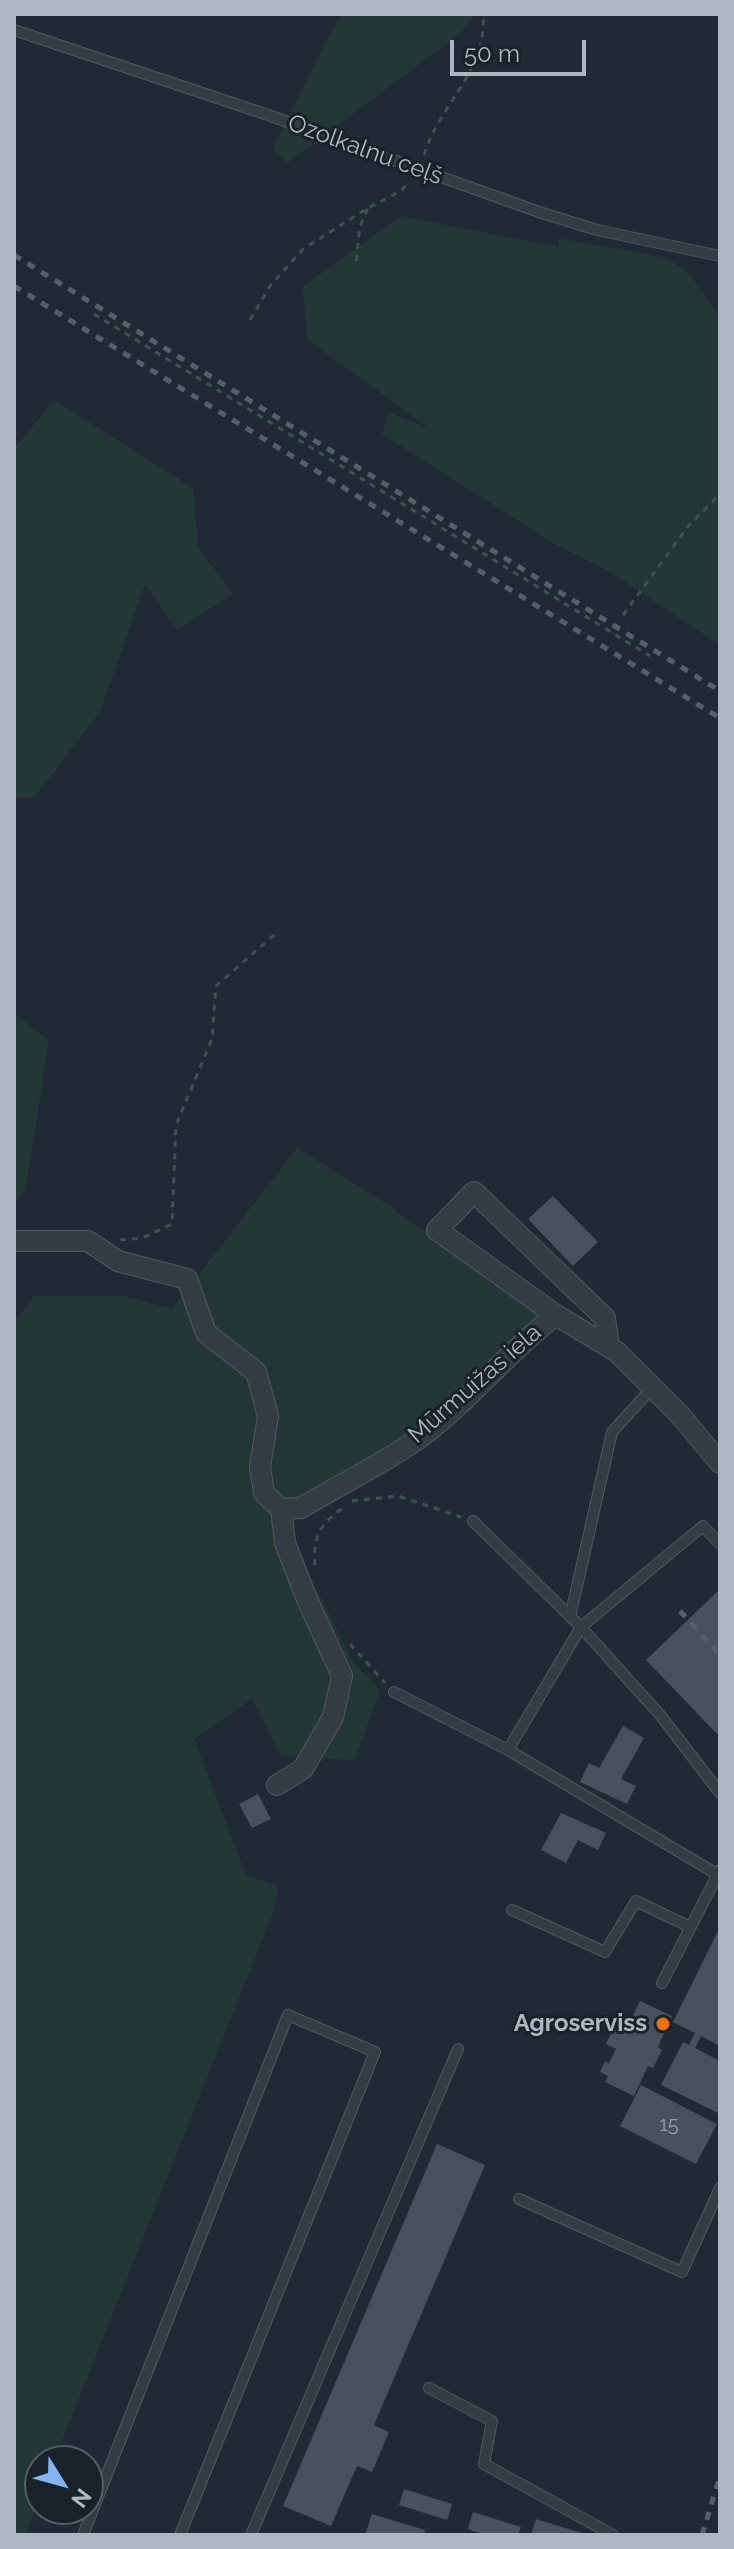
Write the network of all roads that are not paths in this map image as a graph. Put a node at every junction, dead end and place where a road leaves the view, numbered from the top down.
1 (14, 30) edge
2 (720, 256) edge
3 (14, 1241) edge
4 (556, 1315) junction
5 (609, 1347) junction
6 (653, 1387) junction
7 (720, 1463) edge
8 (281, 1509) junction
9 (473, 1521) road end
10 (720, 1544) edge
11 (570, 1617) junction
12 (581, 1627) junction
13 (394, 1692) road end
14 (508, 1750) junction
15 (277, 1785) dead end
16 (720, 1793) edge
17 (719, 1873) edge
18 (512, 1910) dead end
19 (690, 1927) junction
20 (662, 1983) dead end
21 (458, 2049) dead end
22 (720, 2188) edge
23 (519, 2199) dead end
24 (429, 2388) dead end
25 (83, 2535) edge
26 (180, 2535) edge
27 (251, 2535) edge
28 (613, 2535) edge

1 - 2 lane, Ozolkalnu ceļš
3 - 8 street
4 - 5 street, Mūrmuižas iela
4 - 5 street, Mūrmuižas iela
4 - 8 street, Mūrmuižas iela
5 - 6 street, Mūrmuižas iela
6 - 7 street, Mūrmuižas iela
6 - 11 lane
8 - 15 street
9 - 11 lane
10 - 12 lane
11 - 12 lane
12 - 14 lane
12 - 16 lane
13 - 14 lane
14 - 17 lane
17 - 19 lane
18 - 19 lane
19 - 20 lane
21 - 27 lane
22 - 23 lane
24 - 28 lane
25 - 26 lane

